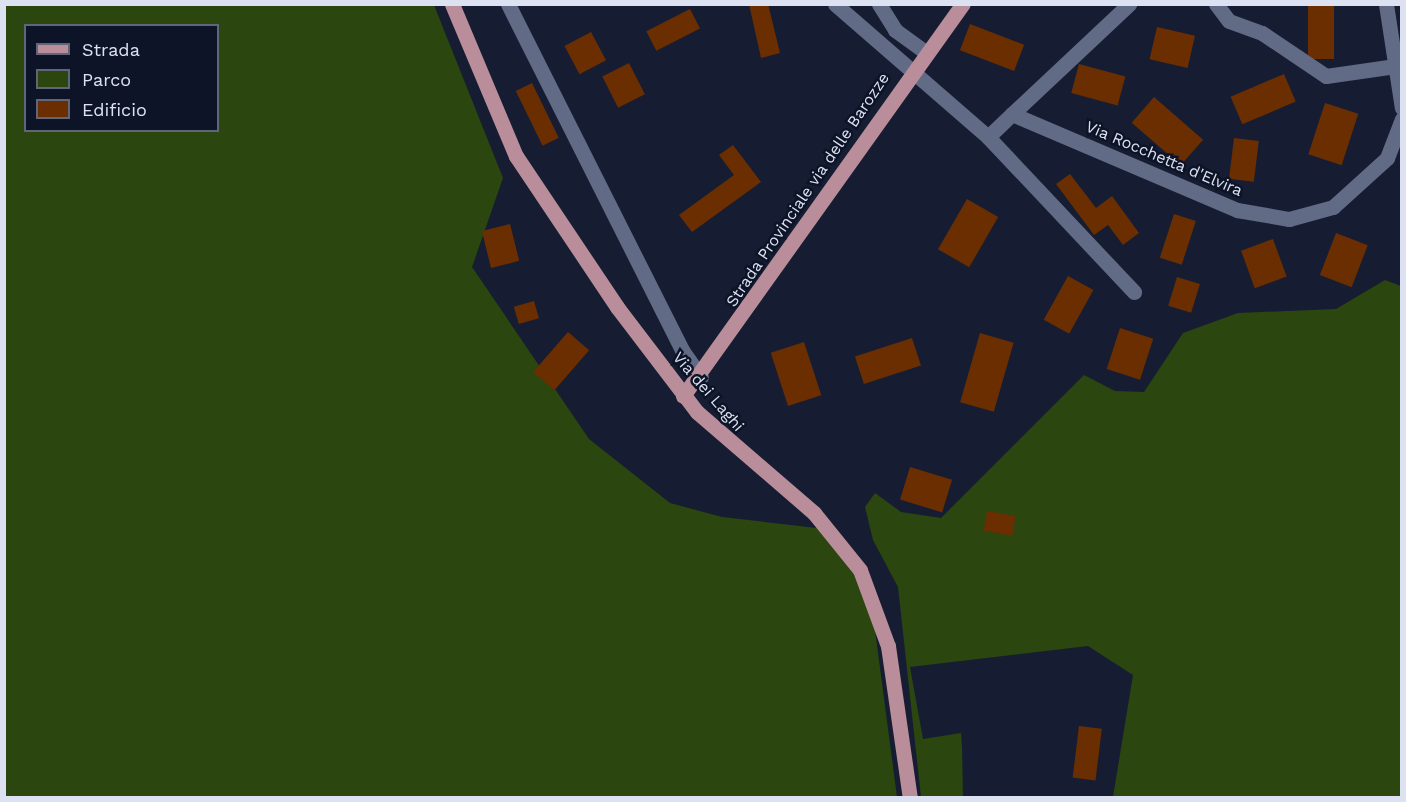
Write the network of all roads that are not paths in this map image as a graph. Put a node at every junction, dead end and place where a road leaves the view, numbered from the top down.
1 (452, 4) edge
2 (508, 4) edge
3 (835, 4) edge
4 (879, 4) edge
5 (963, 4) edge
6 (1129, 4) edge
7 (1216, 4) edge
8 (1386, 4) edge
9 (925, 52) junction
10 (1395, 66) junction
11 (912, 69) junction
12 (1401, 108) edge
13 (1012, 114) junction
14 (1401, 119) edge
15 (988, 137) junction
16 (1134, 292) dead end
17 (700, 377) junction
18 (683, 396) junction
19 (910, 798) edge

1 - 18 main road, Via dei Laghi
2 - 17 street
3 - 11 street
4 - 9 street
5 - 9 main road, Strada Provinciale via delle Barozze
6 - 13 street
7 - 10 street
8 - 10 street
9 - 11 main road, Strada Provinciale via delle Barozze
10 - 12 street
11 - 15 street
11 - 17 main road, Strada Provinciale via delle Barozze
13 - 14 street, Via Rocchetta d'Elvira
13 - 15 street
15 - 16 street
17 - 18 main road, Strada Provinciale via delle Barozze
18 - 19 main road, Via dei Laghi

